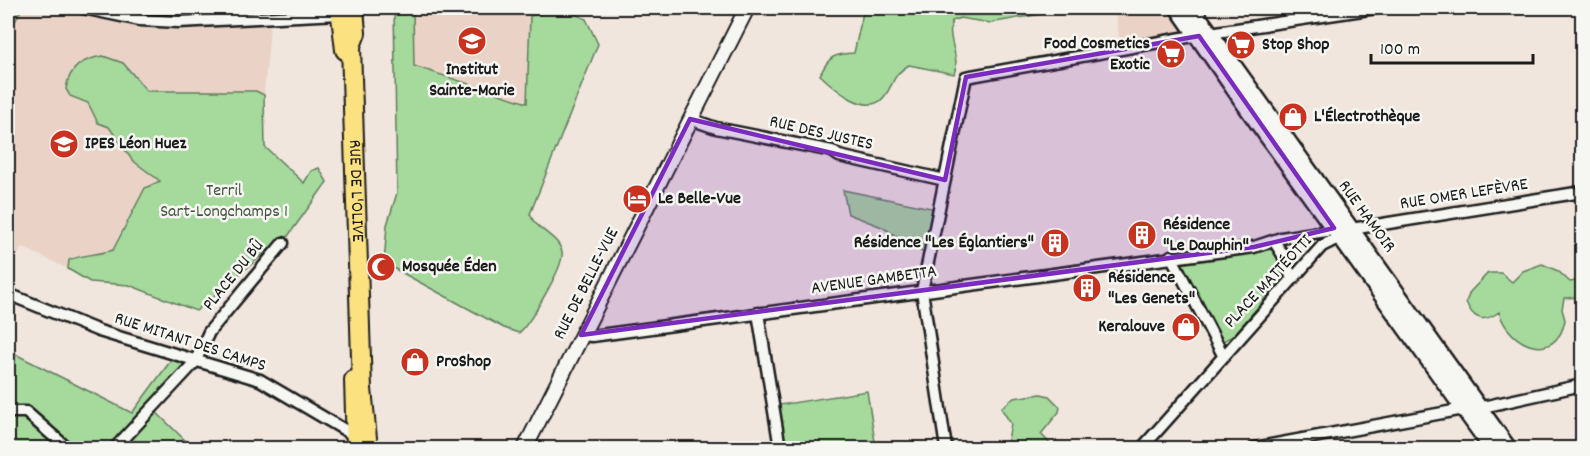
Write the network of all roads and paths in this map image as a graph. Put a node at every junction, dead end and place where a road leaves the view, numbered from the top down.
1 (83, 8) edge
2 (143, 8) edge
3 (747, 8) edge
4 (1178, 8) edge
5 (1192, 8) edge
6 (1376, 8) edge
7 (345, 10) edge
8 (140, 20) junction
9 (1204, 34) junction
10 (690, 119) junction
11 (945, 180) junction
12 (1582, 192) edge
13 (1342, 231) junction
14 (1274, 241) junction
15 (283, 243) dead end
16 (1171, 256) junction
17 (1292, 279) junction
18 (922, 291) junction
19 (8, 294) edge
20 (758, 313) junction
21 (581, 335) junction
22 (1223, 355) junction
23 (195, 362) junction
24 (1582, 385) edge
25 (1471, 409) junction
26 (8, 412) edge
27 (1313, 443) edge
28 (365, 445) edge
29 (67, 448) edge
30 (115, 448) edge
31 (525, 448) edge
32 (780, 448) edge
33 (946, 448) edge
34 (1142, 448) edge
35 (1254, 448) edge
36 (1492, 448) edge
37 (1508, 448) edge

1 - 8 street
2 - 8 street
3 - 10 street, RUE DE BELLE-VUE
4 - 9 main road, RUE HAMOIR
5 - 9 main road, RUE HAMOIR
6 - 9 street
7 - 8 street
7 - 28 main road, RUE DE L'OLIVE
7 - 28 main road, RUE DE L'OLIVE
9 - 11 street
9 - 13 main road, RUE HAMOIR
10 - 11 street, RUE DES JUSTES
10 - 21 street, RUE DE BELLE-VUE
11 - 18 street
12 - 13 street, RUE OMER LEFÈVRE
13 - 14 street, PLACE MATTÉOTTI
13 - 17 street, PLACE MATTÉOTTI
13 - 25 main road, RUE HAMOIR
14 - 16 street, PLACE MATTÉOTTI
14 - 17 street
15 - 23 street, PLACE DU BÛ
16 - 18 street, AVENUE GAMBETTA
16 - 22 street, PLACE MATTÉOTTI
17 - 22 street, PLACE MATTÉOTTI
18 - 20 street, AVENUE GAMBETTA
18 - 33 street
19 - 23 street, RUE MITANT DES CAMPS
20 - 21 street, AVENUE GAMBETTA
20 - 32 street
21 - 31 street, RUE DE BELLE-VUE
22 - 34 street
23 - 28 street, RUE MITANT DES CAMPS
23 - 30 street, PLACE DU BÛ
24 - 25 street
25 - 27 street
25 - 36 main road, RUE HAMOIR
25 - 37 main road, RUE HAMOIR
26 - 29 street
27 - 35 street

